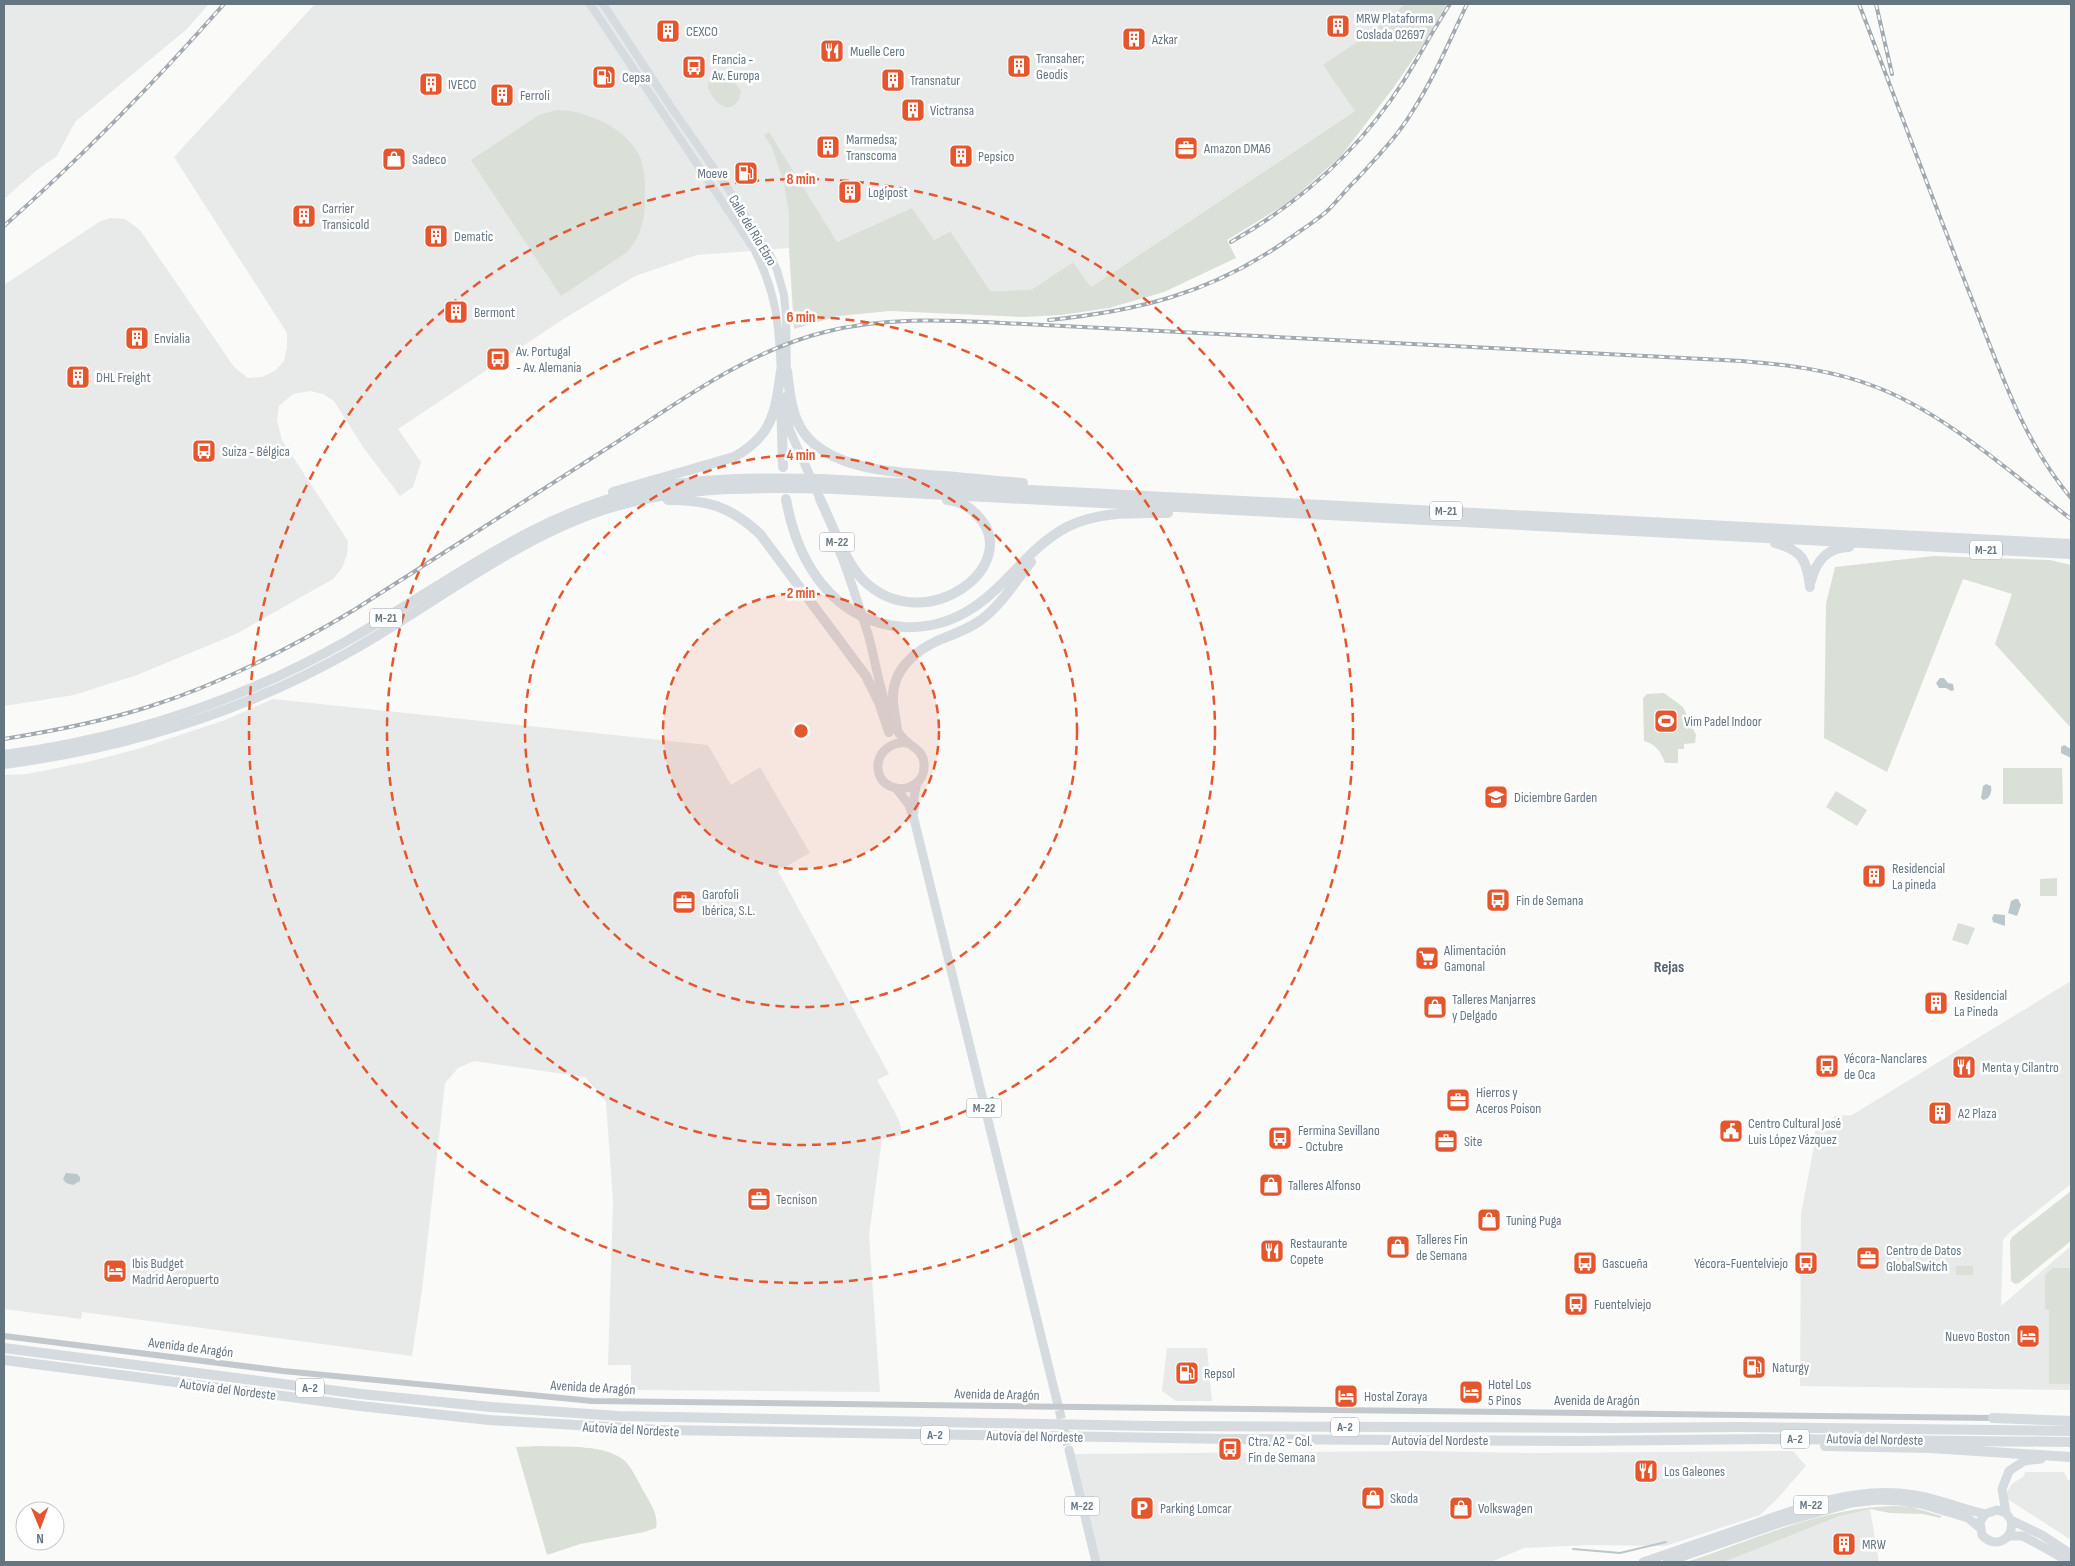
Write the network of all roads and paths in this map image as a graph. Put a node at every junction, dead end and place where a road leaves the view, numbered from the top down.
1 (590, 4) edge
2 (604, 4) edge
3 (608, 4) edge
4 (634, 49) junction
5 (784, 371) junction
6 (781, 396) junction
7 (790, 431) junction
8 (783, 467) dead end
9 (765, 485) junction
10 (835, 491) junction
11 (1146, 496) junction
12 (786, 499) dead end
13 (820, 499) junction
14 (1279, 512) junction
15 (563, 528) junction
16 (528, 532) junction
17 (1692, 534) junction
18 (1056, 535) junction
19 (2071, 544) edge
20 (1902, 545) junction
21 (2071, 554) edge
22 (893, 731) junction
23 (908, 743) junction
24 (886, 748) junction
25 (4, 755) edge
26 (4, 764) edge
27 (917, 782) junction
28 (896, 788) junction
29 (914, 819) junction
30 (4, 1336) edge
31 (4, 1348) edge
32 (4, 1360) edge
33 (1056, 1397) tunnel mouth
34 (1993, 1418) joint
35 (2071, 1419) edge
36 (2071, 1431) edge
37 (1580, 1441) junction
38 (2036, 1441) junction
39 (2071, 1442) edge
40 (1767, 1443) junction
41 (1069, 1450) tunnel mouth
42 (2071, 1458) edge
43 (1985, 1514) junction
44 (2009, 1517) junction
45 (1979, 1527) junction
46 (2009, 1536) junction
47 (2071, 1554) edge
48 (1096, 1562) edge
49 (1643, 1562) edge
50 (1667, 1562) edge
51 (2070, 1562) edge

1 - 5 main road, Calle del Río Ebro
2 - 4 main road, Calle del Río Ebro
3 - 4 main road
4 - 5 main road, Calle del Río Ebro
5 - 6 main road, Calle del Río Ebro
5 - 7 main road, Calle del Río Ebro
5 - 11 highway
5 - 16 highway
6 - 7 main road, Calle del Río Ebro
6 - 8 highway
7 - 13 main road, M-22
9 - 10 highway, M-21
9 - 11 highway, M-21
9 - 15 highway, M-21
9 - 16 highway, M-21
10 - 13 highway
10 - 14 highway, M-21
11 - 19 highway, M-21
12 - 18 highway
13 - 22 main road, M-22
14 - 17 highway, M-21
14 - 18 highway
15 - 22 highway
15 - 26 highway, M-21
16 - 25 highway, M-21
17 - 20 highway, M-21
17 - 20 highway
18 - 22 highway
20 - 21 highway, M-21
22 - 23 main road, M-22
22 - 24 main road, M-22
23 - 24 main road
23 - 27 main road, M-22
24 - 28 main road, M-22
27 - 28 main road
27 - 29 main road, M-22
28 - 29 main road, M-22
29 - 33 main road, M-22
30 - 34 street, Avenida de Aragón
31 - 36 highway, Autovía del Nordeste / A-2
32 - 37 highway, Autovía del Nordeste / A-2
34 - 35 highway
37 - 38 highway, Autovía del Nordeste / A-2
37 - 40 highway
38 - 39 highway, Autovía del Nordeste / A-2
38 - 40 highway
40 - 42 highway
41 - 48 main road, M-22
42 - 44 main road
43 - 44 main road
43 - 45 main road
43 - 49 main road, M-22
44 - 46 main road
44 - 47 main road
45 - 46 main road
45 - 50 main road, M-22
46 - 51 main road

